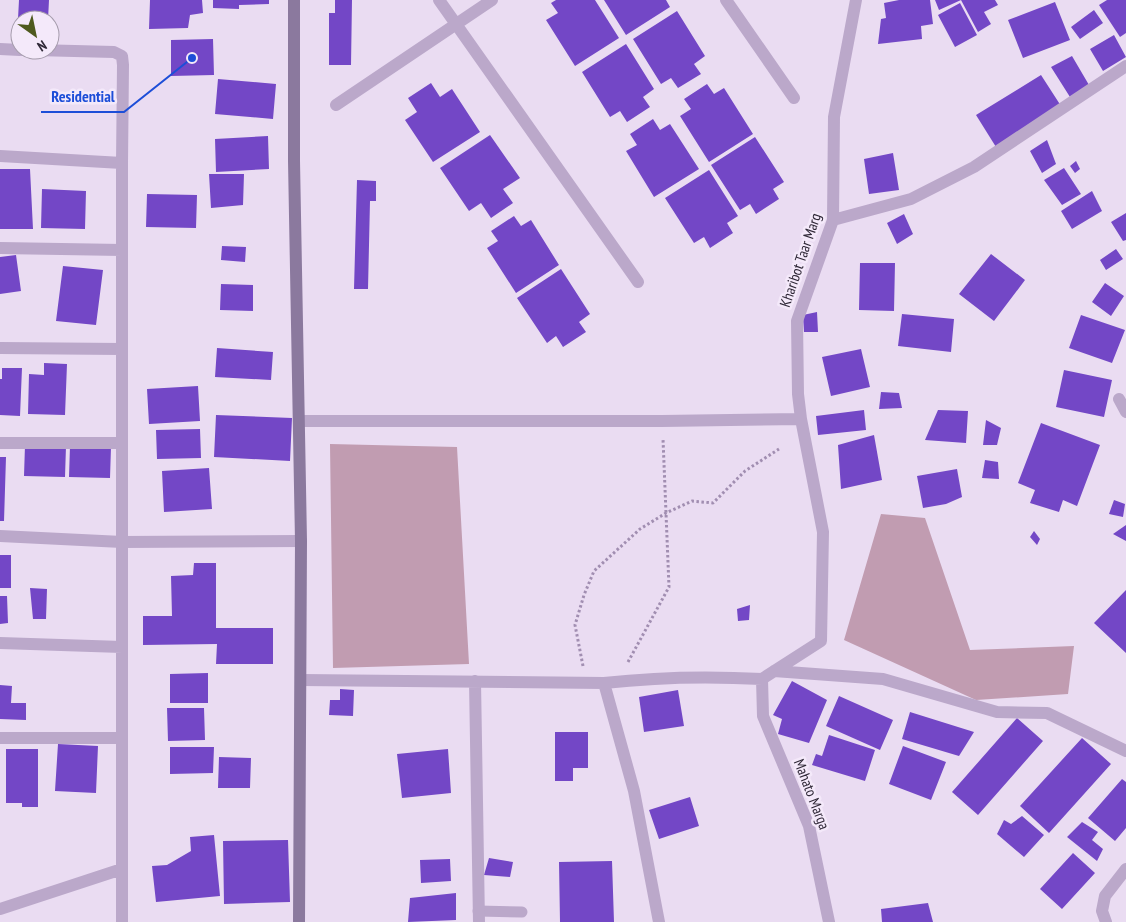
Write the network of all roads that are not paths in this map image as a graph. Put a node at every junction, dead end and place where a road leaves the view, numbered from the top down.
1 (294, 0) edge
2 (439, 0) edge
3 (492, 0) edge
4 (726, 0) edge
5 (856, 0) edge
6 (455, 24) junction
7 (60, 51) edge
8 (1126, 66) edge
9 (794, 98) dead end
10 (336, 106) dead end
11 (0, 156) edge
12 (122, 162) junction
13 (833, 220) junction
14 (0, 248) edge
15 (122, 250) junction
16 (638, 282) dead end
17 (0, 348) edge
18 (122, 349) junction
19 (1120, 399) dead end
20 (1126, 412) edge
21 (801, 418) junction
22 (299, 422) junction
23 (0, 443) edge
24 (122, 443) junction
25 (0, 536) edge
26 (301, 541) junction
27 (122, 542) junction
28 (0, 642) edge
29 (122, 647) junction
30 (774, 671) junction
31 (762, 679) junction
32 (302, 680) junction
33 (475, 681) junction
34 (604, 683) junction
35 (0, 738) edge
36 (122, 738) junction
37 (1126, 751) edge
38 (122, 869) junction
39 (1126, 869) edge
40 (0, 908) edge
41 (522, 912) dead end
42 (478, 916) edge
43 (122, 922) edge
44 (300, 922) edge
45 (659, 922) edge
46 (829, 922) edge
47 (1106, 922) edge

1 - 22 street
2 - 6 street
3 - 6 street
4 - 9 street
5 - 13 street, Kharibot Taar Marg
6 - 10 street
6 - 16 street
7 - 12 street
8 - 13 street
11 - 12 street
12 - 15 street
13 - 21 street, Kharibot Taar Marg
14 - 15 street
15 - 18 street
17 - 18 street
18 - 24 street
19 - 20 street
21 - 22 street
21 - 30 street, Kharibot Taar Marg
22 - 26 street
23 - 24 street
24 - 27 street
25 - 27 street
26 - 27 street
26 - 32 street
27 - 29 street
28 - 29 street
29 - 36 street
30 - 31 street, Kharibot Taar Marg
30 - 37 street
31 - 34 street
31 - 46 street, Mahato Marga
32 - 33 street
32 - 44 street
33 - 34 street
33 - 42 street
34 - 45 street
35 - 36 street
36 - 38 street
38 - 40 street
38 - 43 street
39 - 47 street
41 - 42 lane

